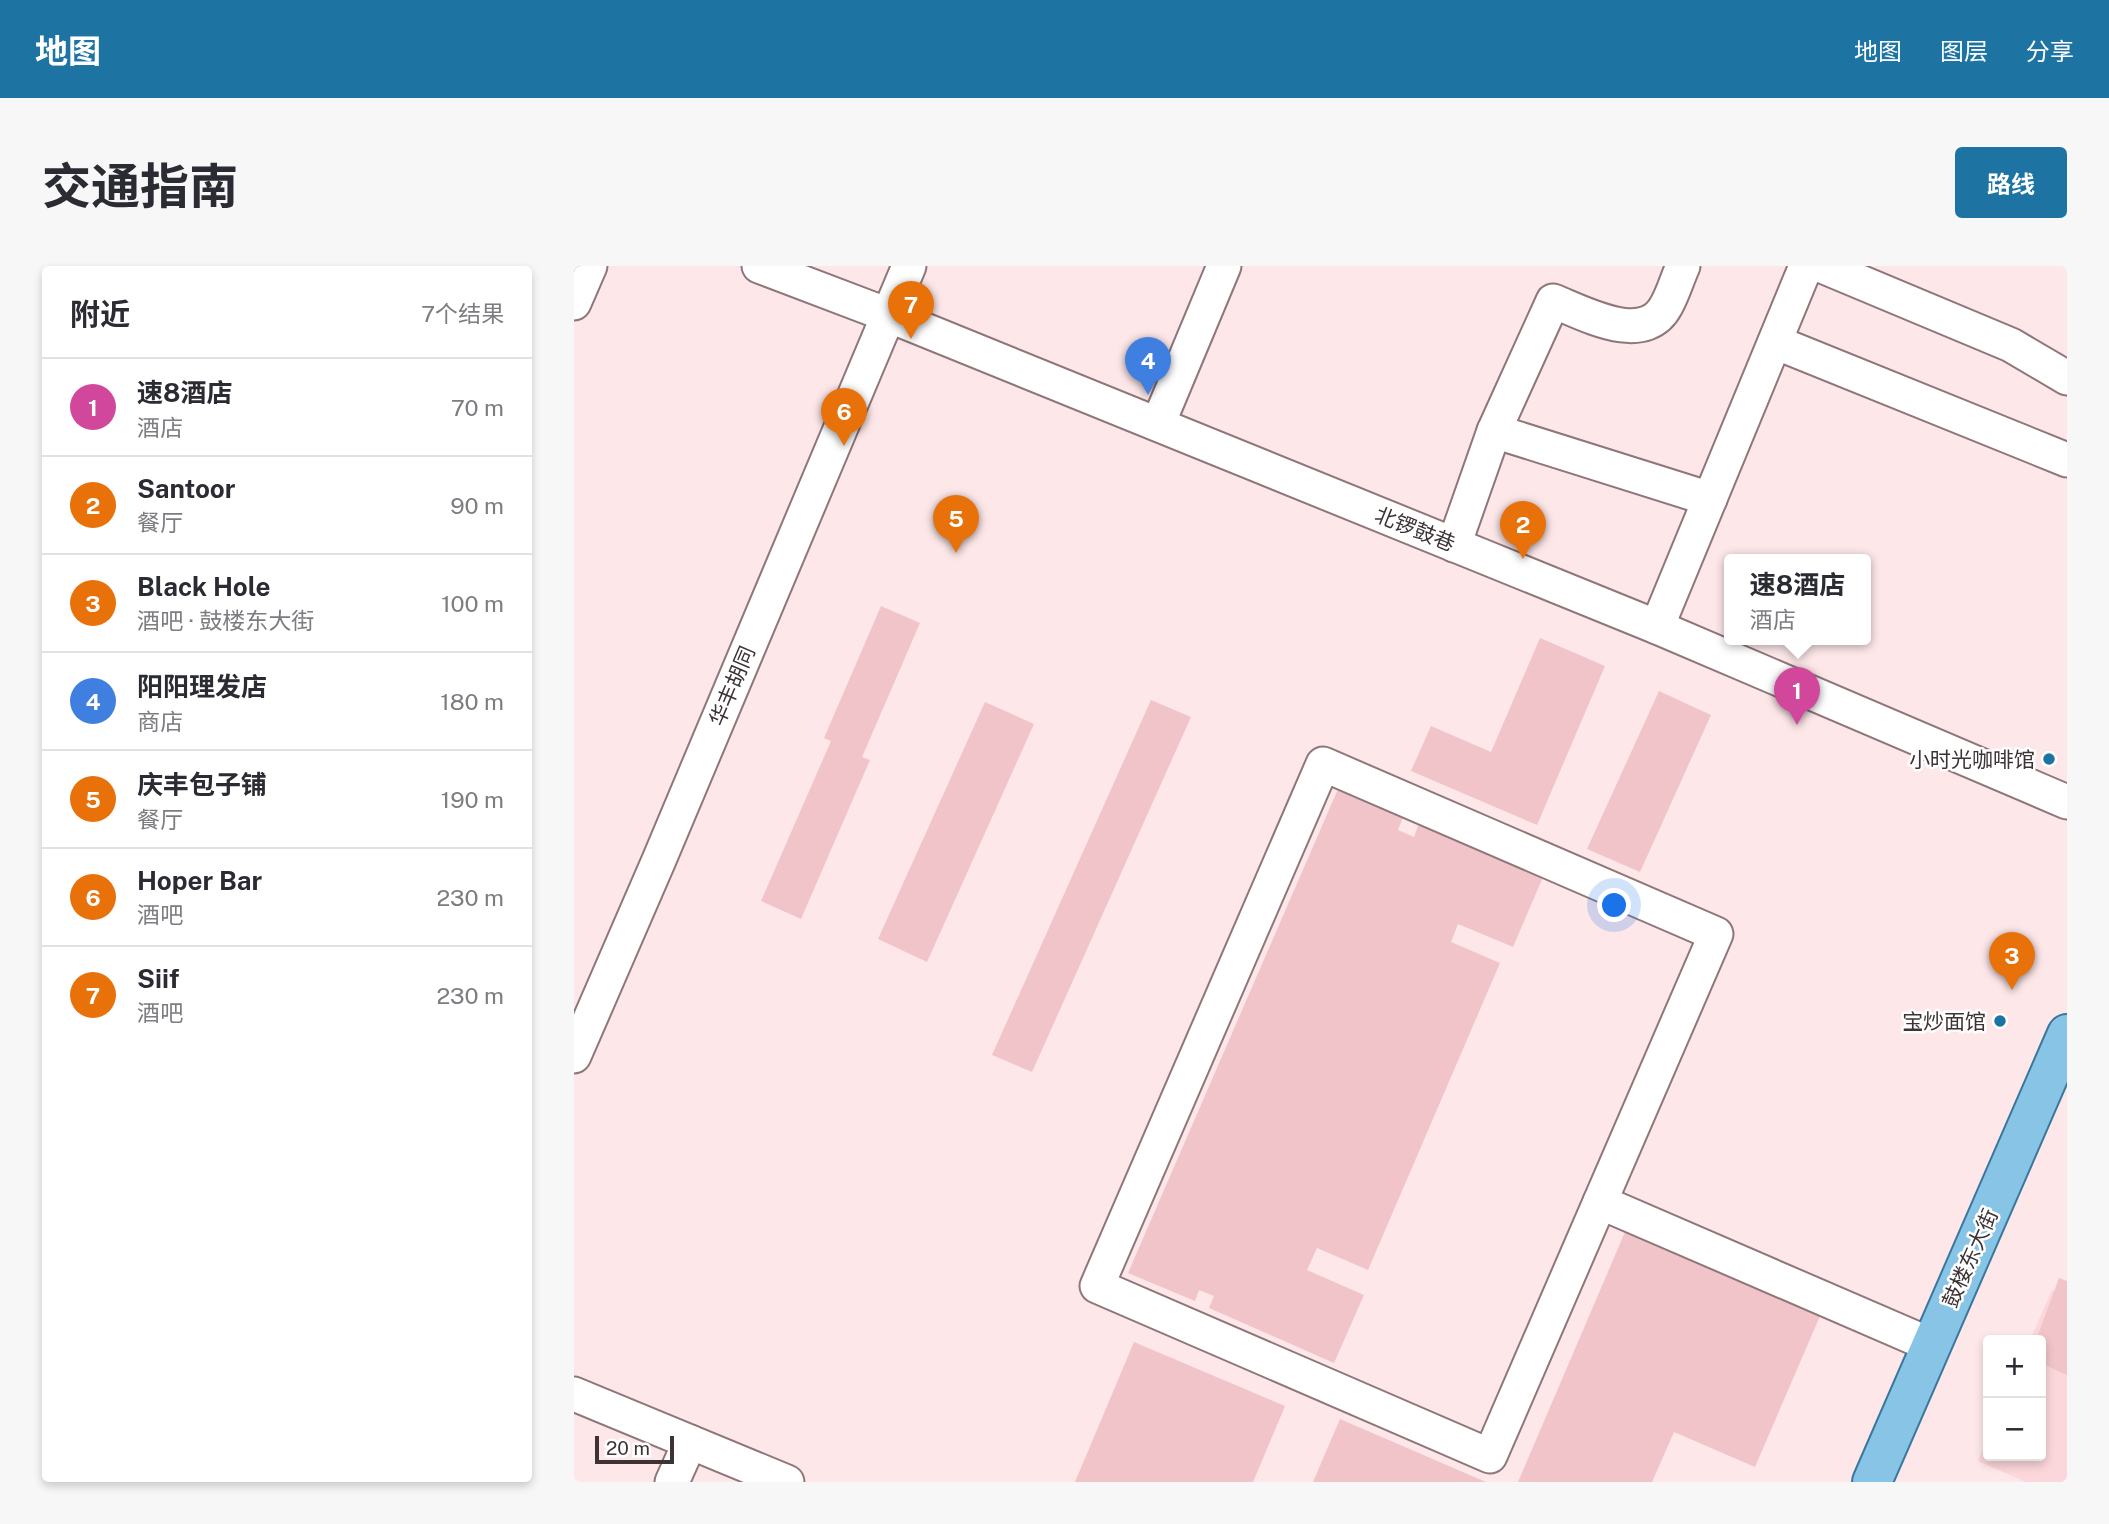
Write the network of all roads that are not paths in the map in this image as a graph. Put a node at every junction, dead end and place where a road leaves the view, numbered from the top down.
1 (590, 266) edge
2 (759, 266) edge
3 (909, 266) edge
4 (1224, 266) edge
5 (1683, 266) edge
6 (1806, 266) edge
7 (1822, 266) edge
8 (574, 303) edge
9 (888, 315) junction
10 (1775, 342) junction
11 (2067, 378) edge
12 (1158, 424) junction
13 (1494, 431) junction
14 (2067, 460) edge
15 (1710, 499) junction
16 (1454, 545) junction
17 (1657, 627) junction
18 (2067, 802) edge
19 (2067, 1034) edge
20 (574, 1056) edge
21 (1600, 1202) junction
22 (1931, 1345) junction
23 (574, 1394) edge
24 (690, 1442) junction
25 (672, 1482) edge
26 (787, 1482) edge
27 (1872, 1482) edge

1 - 8 lane
2 - 9 lane, 北锣鼓巷
3 - 9 lane, 华丰胡同
4 - 12 lane
5 - 13 lane
6 - 10 lane
7 - 11 lane
9 - 12 lane, 北锣鼓巷
9 - 20 lane, 华丰胡同
10 - 14 lane
10 - 15 lane
12 - 16 lane, 北锣鼓巷
13 - 15 lane
13 - 16 lane
15 - 17 lane
16 - 17 lane, 北锣鼓巷
17 - 18 lane, 北锣鼓巷
19 - 22 main road, 鼓楼东大街
21 - 21 lane
21 - 22 lane
22 - 27 main road, 鼓楼东大街
23 - 24 lane
24 - 25 lane
24 - 26 lane

